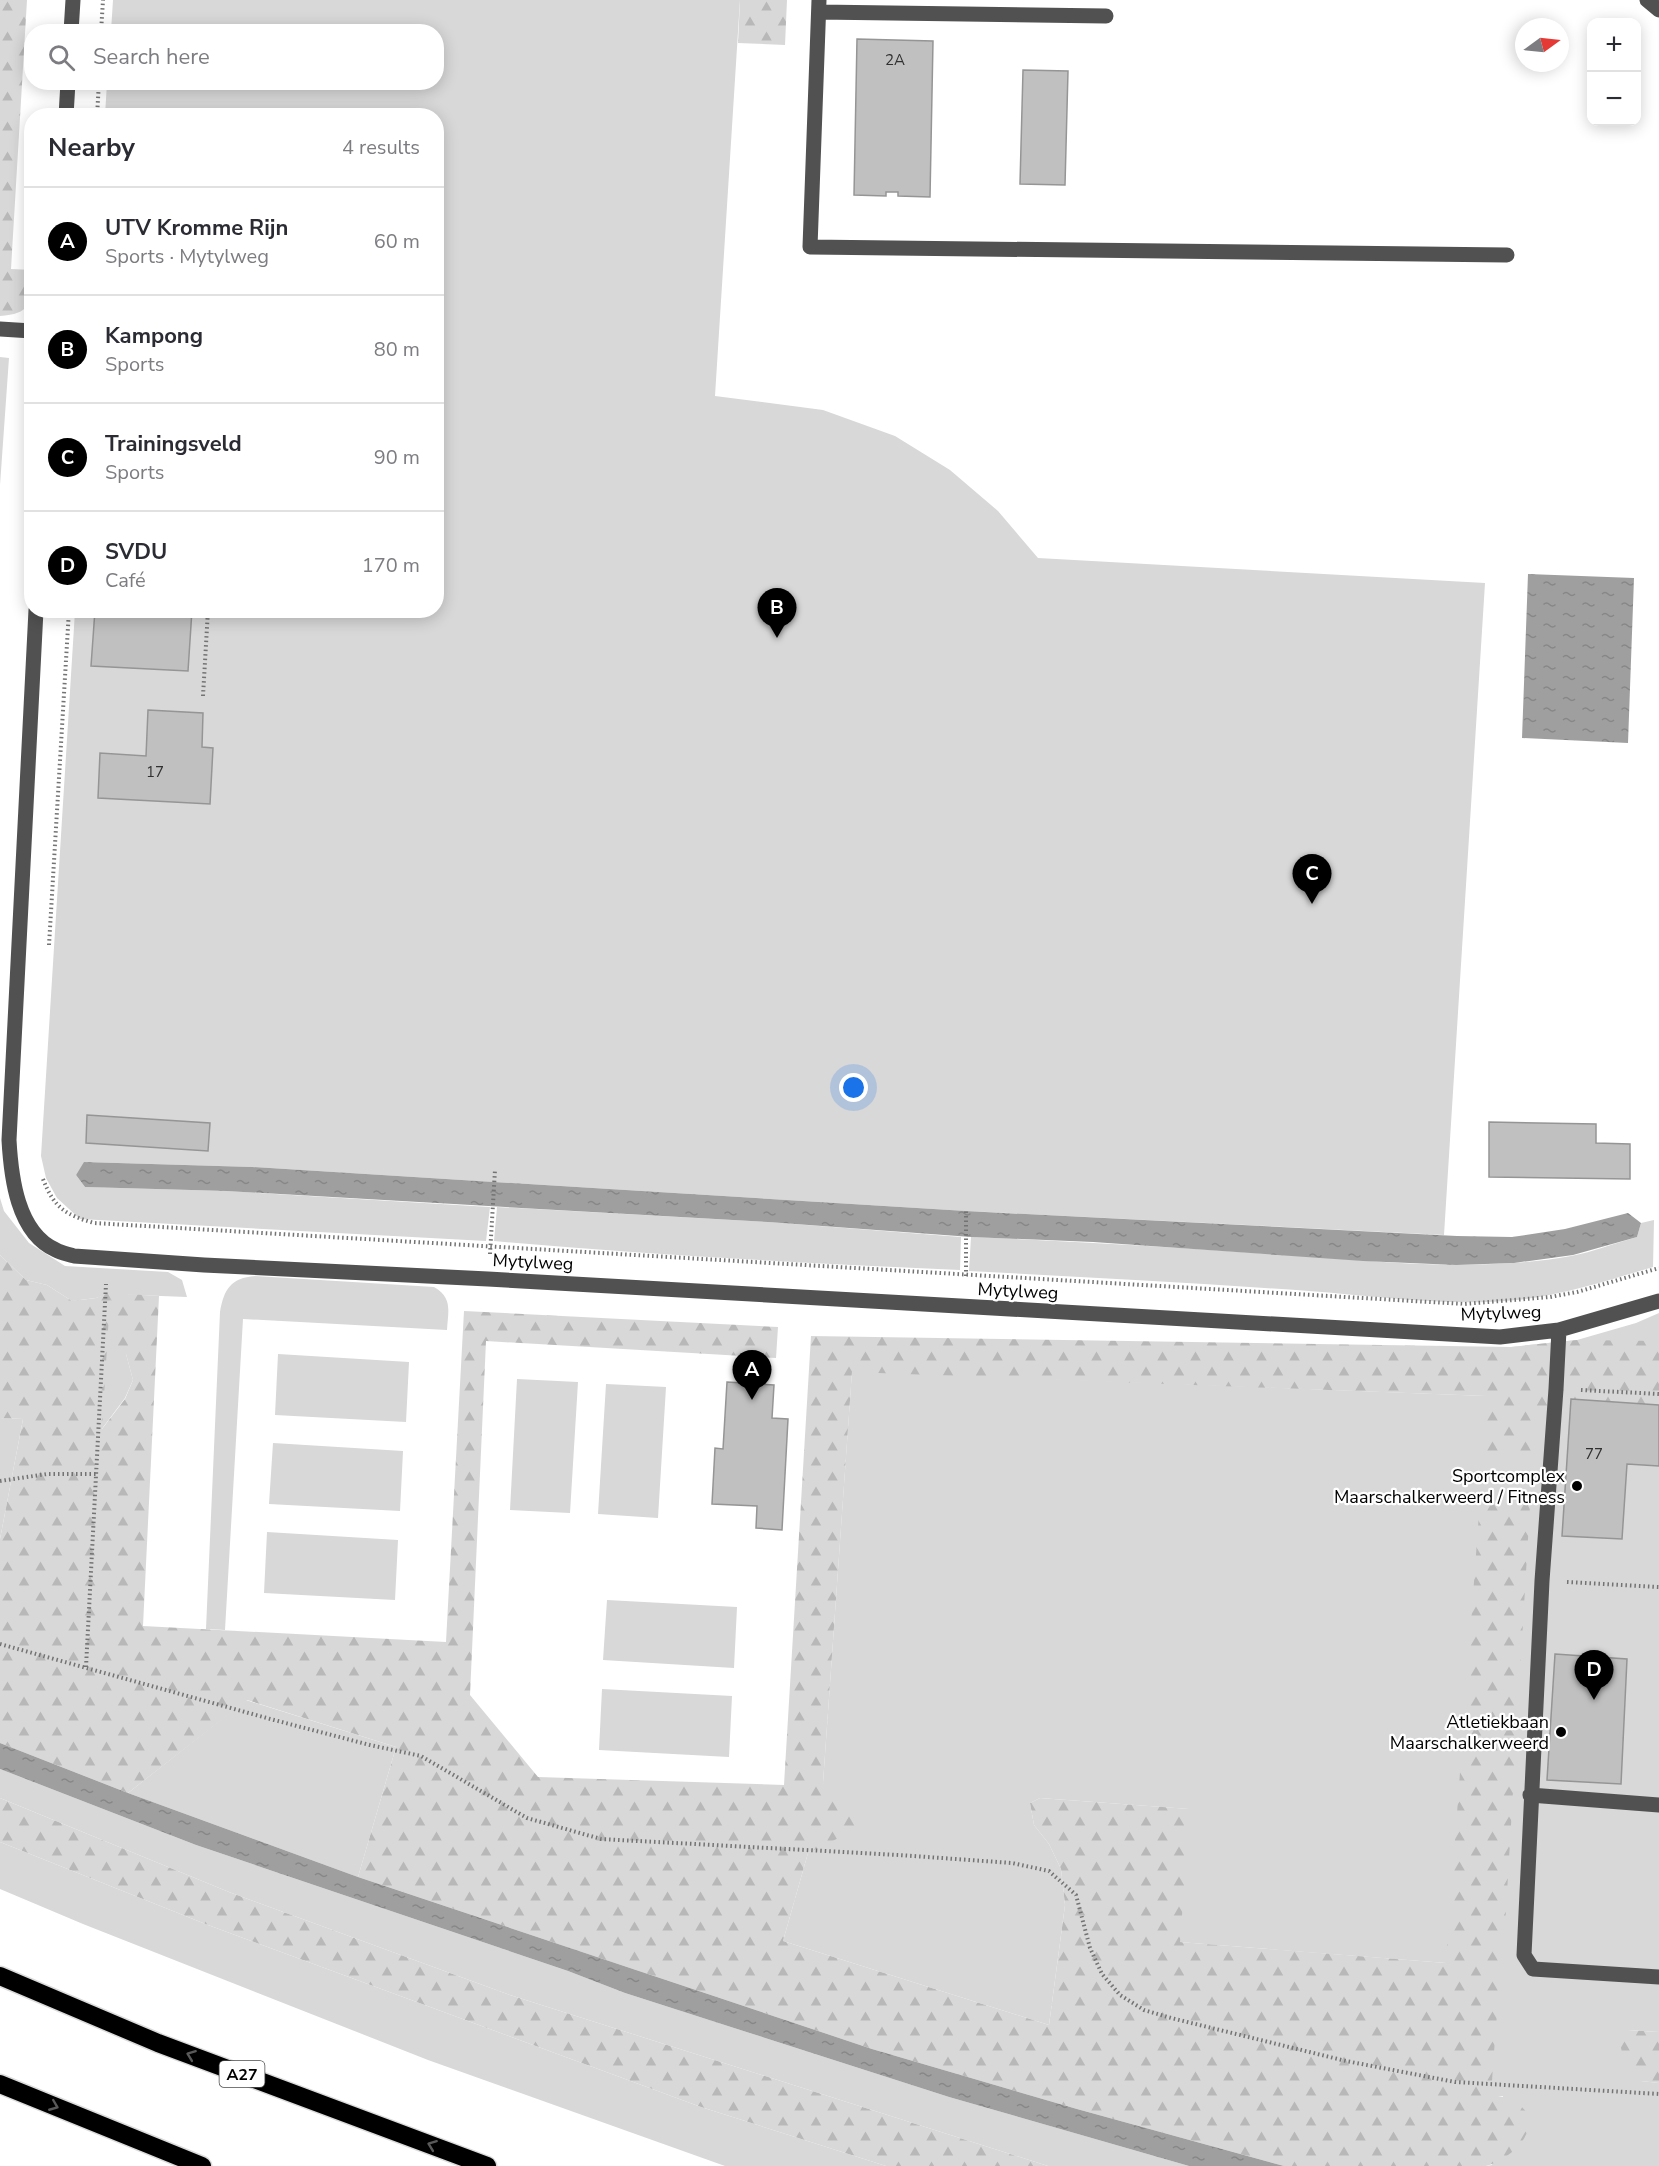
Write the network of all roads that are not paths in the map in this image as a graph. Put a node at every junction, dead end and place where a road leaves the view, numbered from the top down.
1 (73, 0) edge
2 (1647, 0) edge
3 (819, 6) edge
4 (1659, 10) edge
5 (1106, 16) dead end
6 (72, 24) edge
7 (68, 90) edge
8 (66, 108) edge
9 (1506, 255) dead end
10 (0, 329) edge
11 (24, 330) edge
12 (36, 618) edge
13 (1659, 1301) edge
14 (1559, 1330) junction
15 (1530, 1795) junction
16 (1659, 1805) edge
17 (0, 1976) edge
18 (1659, 1977) edge
19 (0, 2084) edge
20 (202, 2166) edge
21 (487, 2166) edge

1 - 6 street
2 - 4 street
3 - 5 street
3 - 9 street
7 - 8 street
10 - 11 street
12 - 14 street, Mytylweg
13 - 14 street, Mytylweg
14 - 15 street
15 - 16 street
15 - 18 street
21 -> 17 highway, A27
19 -> 20 highway

